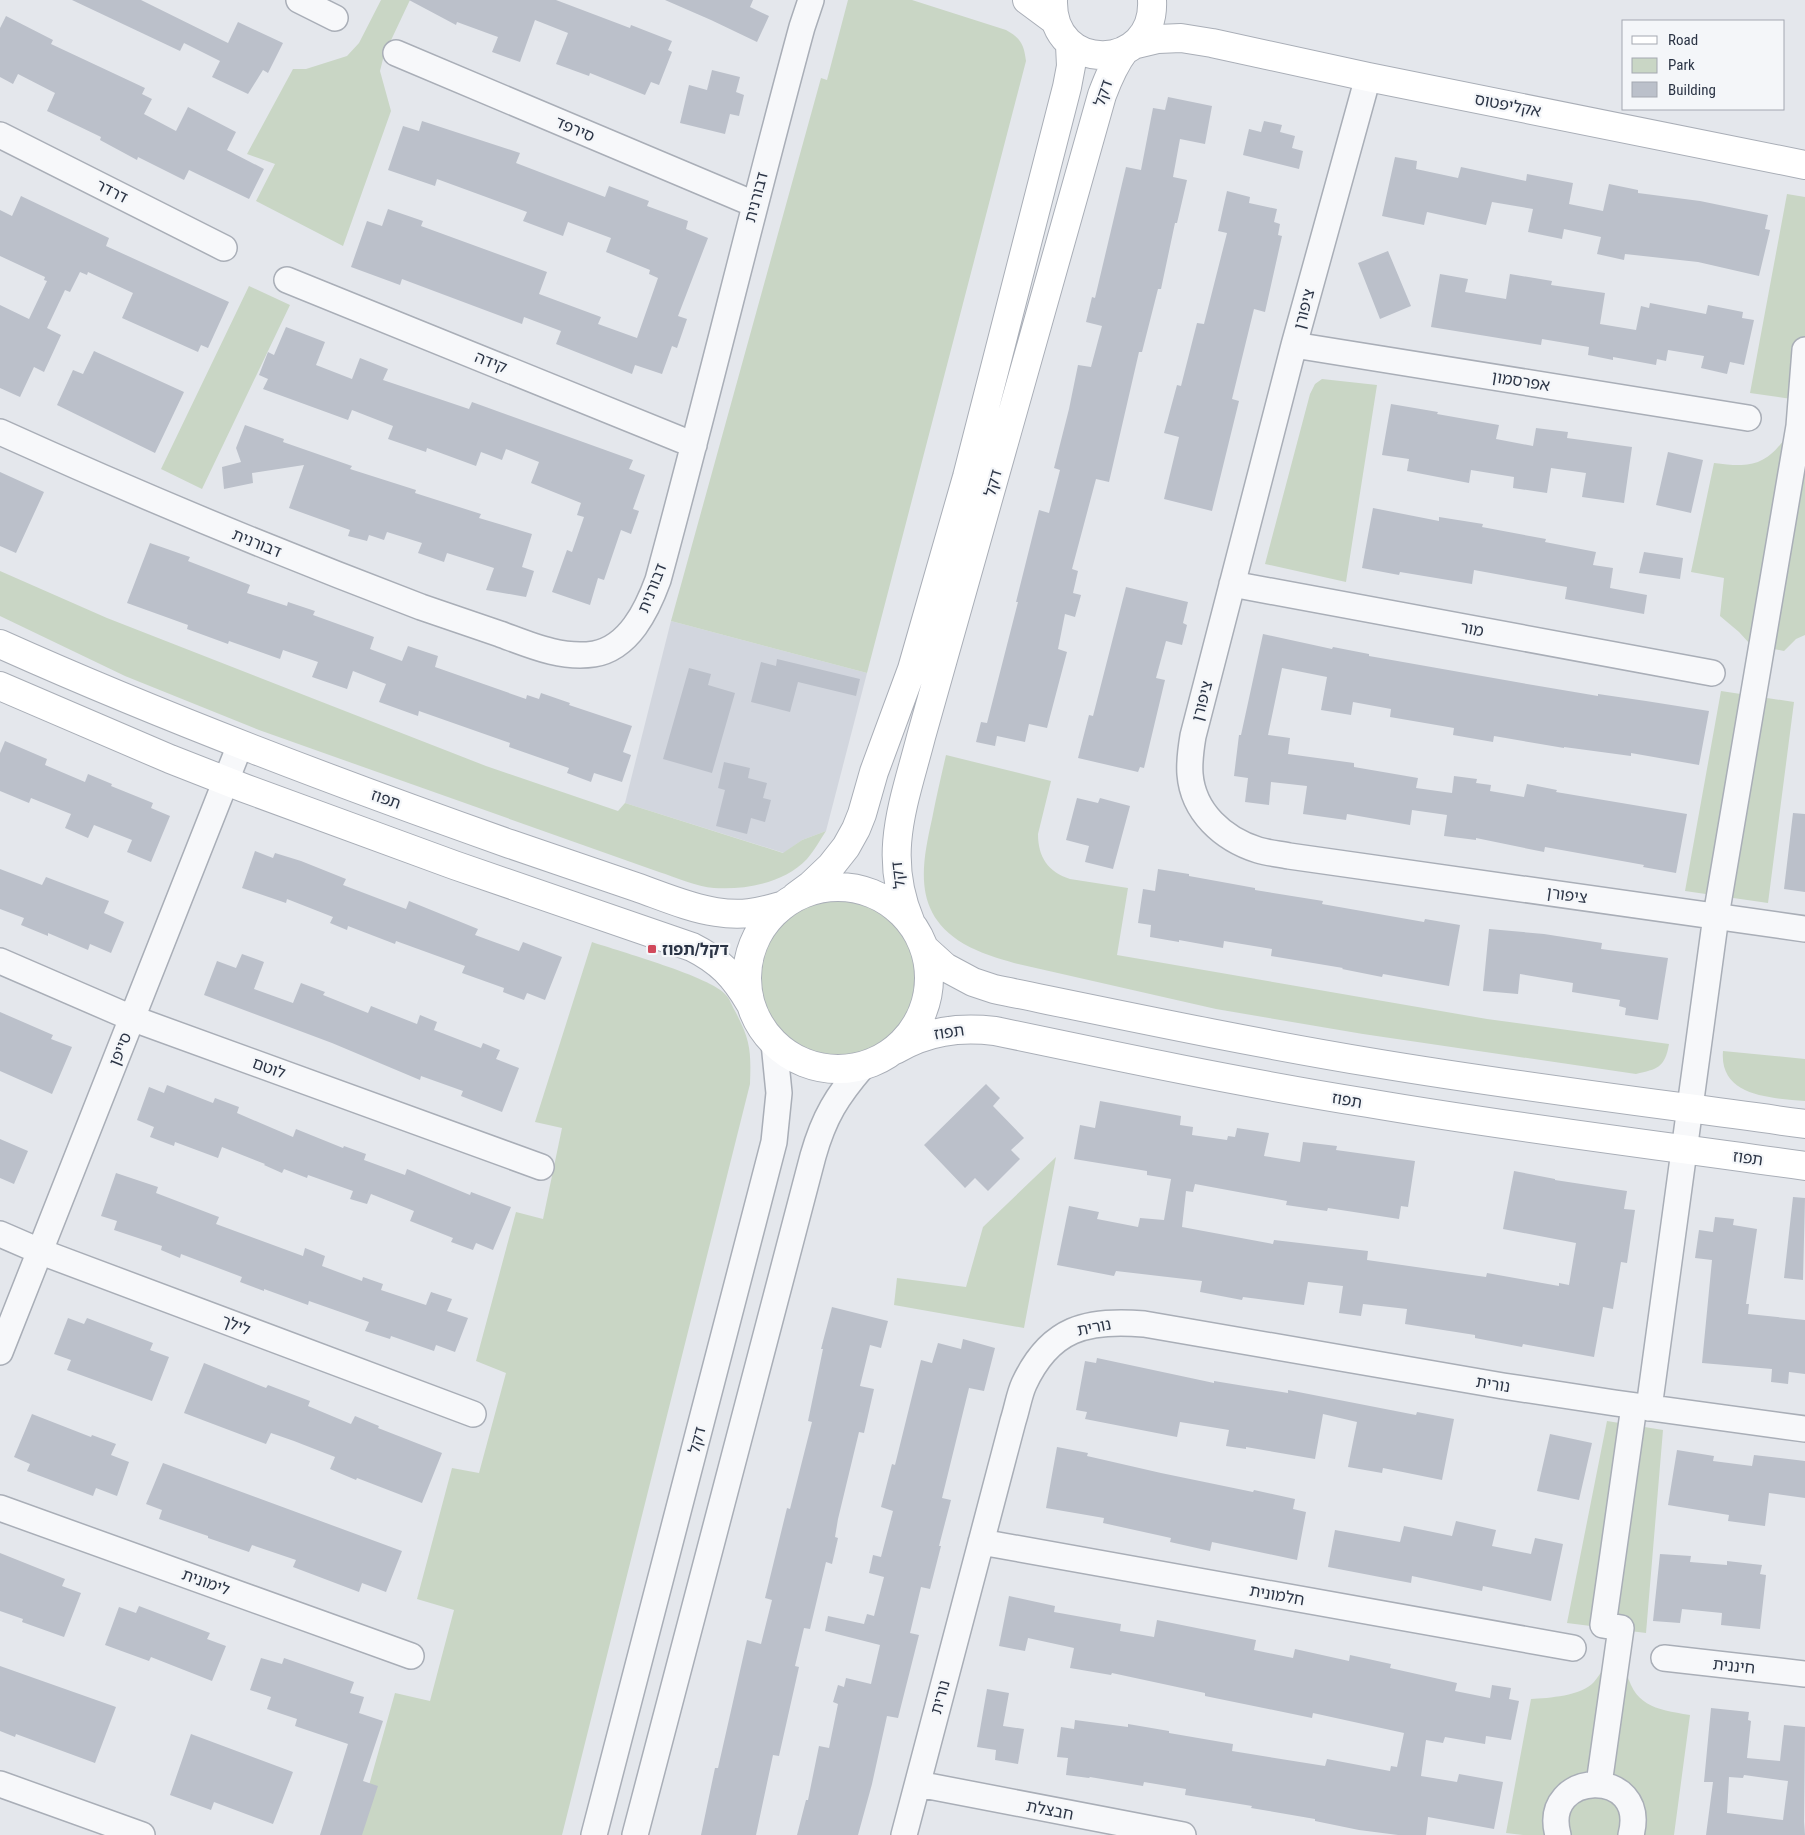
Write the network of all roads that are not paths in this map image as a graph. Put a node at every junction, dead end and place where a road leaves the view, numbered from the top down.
1 (299, 0) edge
2 (811, 0) edge
3 (1027, 0) edge
4 (1152, 1) edge
5 (1053, 10) edge
6 (335, 18) dead end
7 (1212, 43) junction
8 (1070, 44) junction
9 (1129, 48) junction
10 (396, 53) dead end
11 (1368, 77) junction
12 (0, 135) edge
13 (1805, 165) edge
14 (754, 204) junction
15 (224, 248) dead end
16 (286, 280) dead end
17 (1294, 344) junction
18 (1805, 350) edge
19 (1748, 418) dead end
20 (0, 432) edge
21 (694, 445) junction
22 (1232, 584) junction
23 (0, 644) edge
24 (1712, 673) dead end
25 (0, 686) edge
26 (240, 745) junction
27 (226, 781) junction
28 (789, 901) junction
29 (1716, 916) junction
30 (910, 921) junction
31 (1805, 929) edge
32 (924, 948) junction
33 (0, 961) edge
34 (750, 1003) junction
35 (133, 1018) junction
36 (774, 1043) junction
37 (895, 1050) junction
38 (863, 1066) junction
39 (1690, 1109) junction
40 (1805, 1124) edge
41 (1684, 1150) junction
42 (1805, 1166) edge
43 (541, 1167) dead end
44 (0, 1234) edge
45 (40, 1251) junction
46 (0, 1352) edge
47 (1641, 1407) junction
48 (473, 1414) dead end
49 (1805, 1429) edge
50 (0, 1508) edge
51 (981, 1542) junction
52 (1573, 1648) dead end
53 (411, 1656) dead end
54 (1664, 1658) dead end
55 (1805, 1674) edge
56 (0, 1784) edge
57 (918, 1784) junction
58 (1599, 1784) junction
59 (142, 1835) edge
60 (594, 1835) edge
61 (635, 1835) edge
62 (904, 1835) edge
63 (1183, 1835) edge
64 (1558, 1835) edge
65 (1631, 1835) edge

1 - 6 street
2 - 14 street, דבורנית
3 - 5 street
4 - 7 street, אקליפטוס
4 - 9 street, דקל
5 - 8 street
7 - 9 street, אקליפטוס
7 - 11 street, אקליפטוס
8 - 9 street, אקליפטוס
8 - 28 street, דקל
9 - 30 street, דקל
10 - 14 street, סירפד
11 - 13 street, אקליפטוס
11 - 17 street, ציפורן
12 - 15 street, דרדר
14 - 21 street, דבורנית
16 - 21 street, קידה
17 - 19 street, אפרסמון
17 - 22 street, ציפורן
18 - 29 street
20 - 21 street, דבורנית
22 - 24 street, מור
22 - 29 street, ציפורן
23 - 26 street, תפוז
25 - 27 street
26 - 27 street, סייפן
26 - 28 street, תפוז
27 - 34 street
27 - 35 street, סייפן
28 - 30 street, תפוז
28 - 34 street
29 - 31 street, ציפורן
29 - 39 street
30 - 32 street
32 - 37 street
32 - 39 street
33 - 35 street, לוטם
34 - 36 street, תפוז
35 - 43 street, לוטם
35 - 45 street, סייפן
36 - 38 street, תפוז
36 - 60 street, דקל
37 - 38 street, תפוז
37 - 41 street, תפוז
38 - 61 street
39 - 40 street
39 - 41 street
41 - 42 street, תפוז
41 - 47 street
44 - 45 street, לילך
45 - 46 street, סייפן
45 - 48 street, לילך
47 - 49 street, נורית
47 - 51 street, נורית
47 - 58 street
50 - 53 street, לימונית
51 - 52 street, חלמונית
51 - 57 street, נורית
54 - 55 street, חיננית
56 - 59 street
57 - 62 street, נורית
57 - 63 street, חבצלת
58 - 64 street
58 - 65 street

